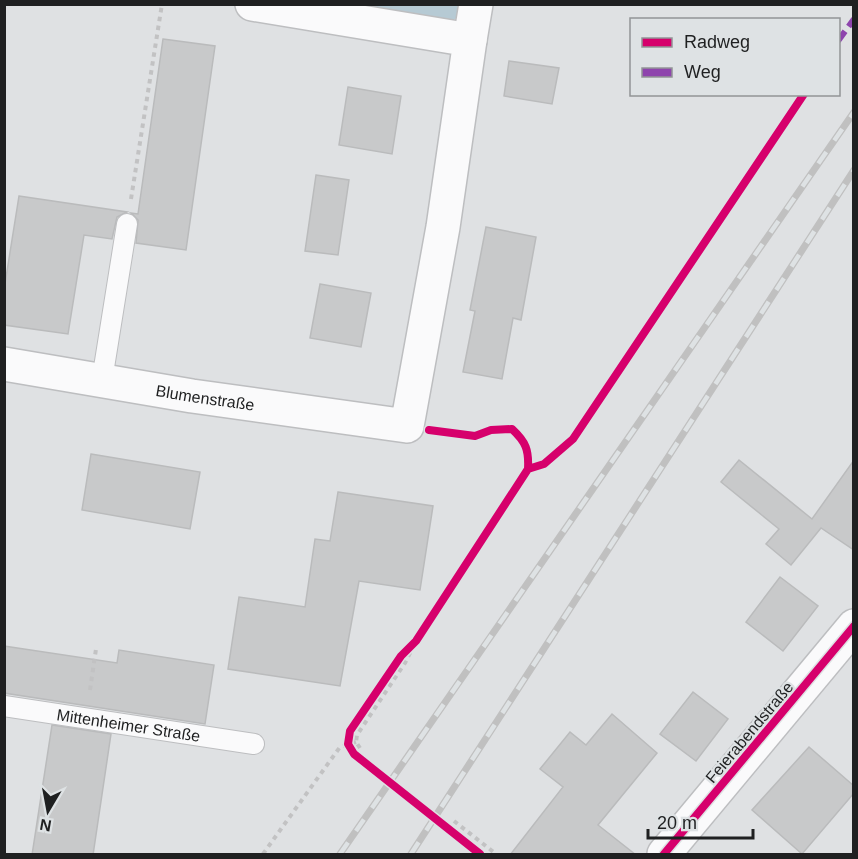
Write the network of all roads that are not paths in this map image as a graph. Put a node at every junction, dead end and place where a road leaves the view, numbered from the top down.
1 (252, 4) edge
2 (476, 4) edge
3 (470, 40) junction
4 (127, 224) road end
5 (4, 364) edge
6 (102, 380) junction
7 (854, 626) edge
8 (4, 706) edge
9 (254, 744) dead end
10 (664, 855) edge

1 - 3 street
2 - 3 street, Blumenstraße
3 - 6 street, Blumenstraße
4 - 6 lane
5 - 6 street, Blumenstraße
7 - 10 street, Feierabendstraße
8 - 9 lane, Mittenheimer Straße

